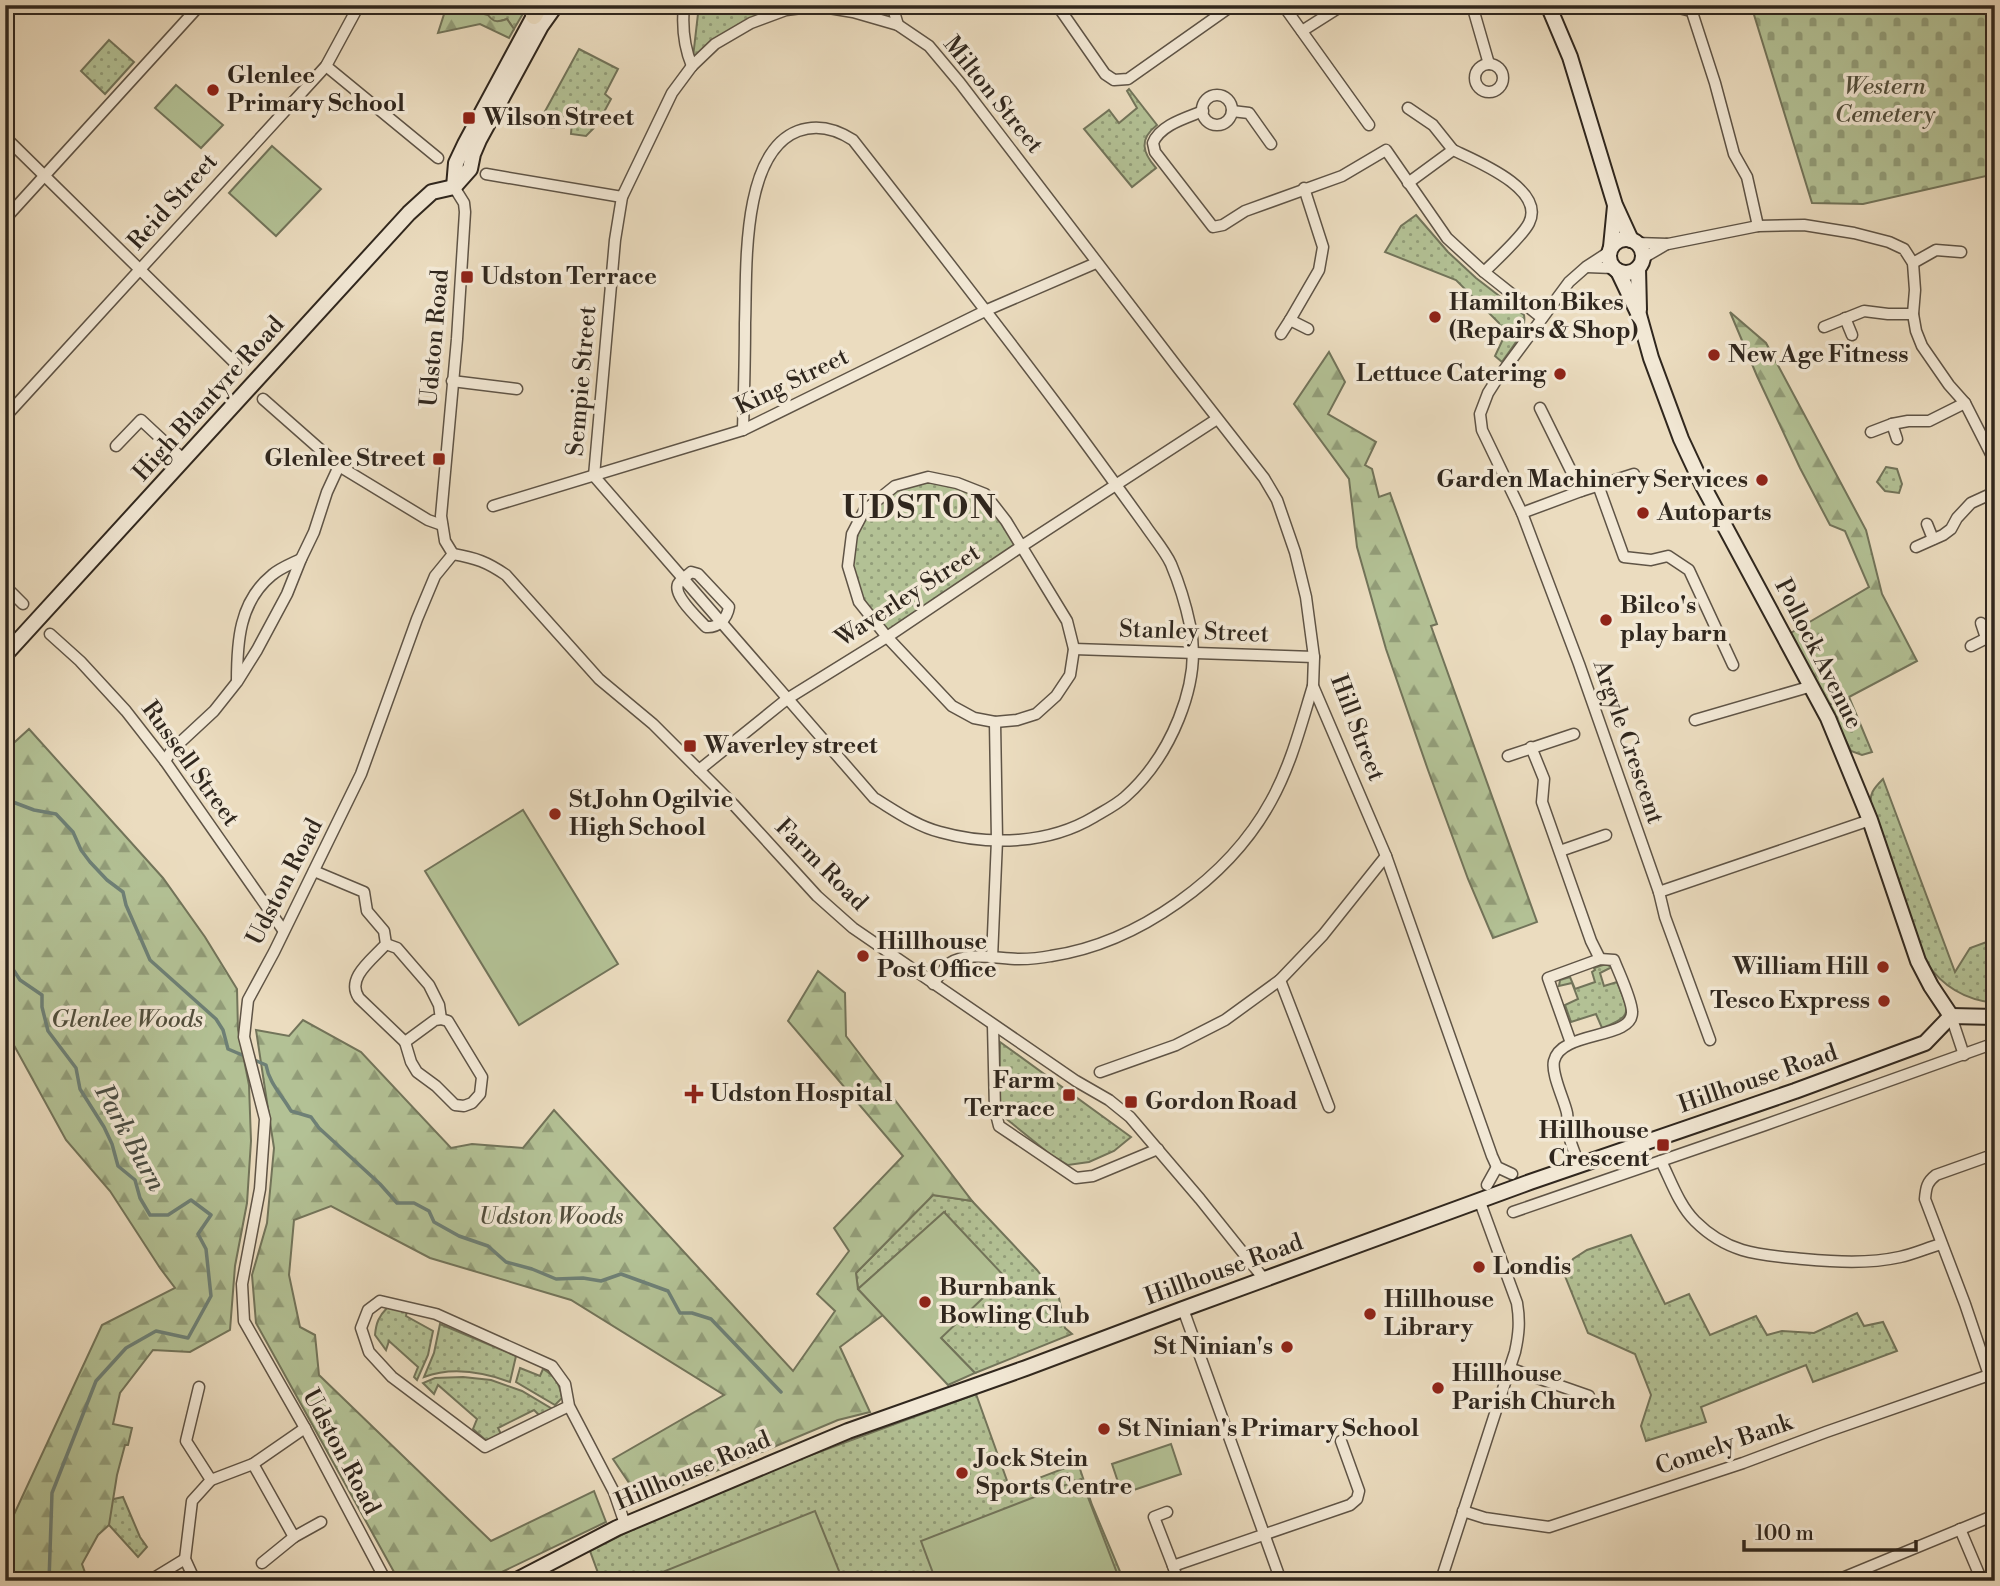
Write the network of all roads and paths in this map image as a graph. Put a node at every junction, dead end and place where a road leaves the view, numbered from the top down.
1 (200, 5) edge
2 (359, 5) edge
3 (556, 5) edge
4 (684, 5) edge
5 (892, 5) edge
6 (1057, 5) edge
7 (1233, 5) edge
8 (1283, 5) edge
9 (1343, 5) edge
10 (1472, 5) edge
11 (1549, 5) edge
12 (1676, 5) edge
13 (1694, 7) edge
14 (537, 9) edge
15 (898, 25) junction
16 (1302, 31) junction
17 (1489, 64) dead end
18 (692, 65) junction
19 (326, 66) junction
20 (1408, 108) dead end
21 (1203, 111) junction
22 (1232, 111) junction
23 (1369, 125) dead end
24 (5, 137) edge
25 (1271, 144) dead end
26 (1452, 150) junction
27 (438, 158) dead end
28 (486, 174) dead end
29 (44, 176) junction
30 (1408, 183) junction
31 (454, 187) junction
32 (1304, 188) junction
33 (622, 197) junction
34 (1615, 205) junction
35 (5, 219) edge
36 (1758, 226) junction
37 (1634, 242) junction
38 (1668, 244) junction
39 (1610, 250) junction
40 (1961, 252) dead end
41 (1096, 262) junction
42 (1913, 262) junction
43 (1640, 263) junction
44 (1586, 267) junction
45 (139, 270) junction
46 (1616, 270) junction
47 (1485, 272) junction
48 (987, 310) junction
49 (1913, 314) junction
50 (1639, 315) junction
51 (1542, 318) junction
52 (1845, 318) junction
53 (1290, 320) junction
54 (1824, 327) dead end
55 (1308, 329) dead end
56 (1281, 334) dead end
57 (1852, 335) dead end
58 (236, 365) dead end
59 (452, 382) junction
60 (517, 389) dead end
61 (263, 399) dead end
62 (1965, 403) junction
63 (1540, 408) dead end
64 (5, 417) edge
65 (1217, 419) junction
66 (1892, 424) junction
67 (743, 430) junction
68 (1871, 432) dead end
69 (1897, 439) dead end
70 (116, 446) dead end
71 (184, 460) junction
72 (1995, 462) edge
73 (339, 466) junction
74 (1634, 474) dead end
75 (594, 476) junction
76 (1117, 485) junction
77 (1598, 485) junction
78 (1581, 491) junction
79 (1995, 492) edge
80 (493, 506) dead end
81 (1522, 513) junction
82 (1927, 524) dead end
83 (442, 525) junction
84 (1933, 539) junction
85 (1022, 546) junction
86 (1916, 547) dead end
87 (453, 554) junction
88 (301, 559) junction
89 (683, 578) junction
90 (5, 586) edge
91 (23, 604) dead end
92 (722, 622) junction
93 (1982, 623) dead end
94 (50, 634) dead end
95 (1991, 636) edge
96 (887, 637) junction
97 (1971, 646) dead end
98 (1074, 649) junction
99 (1192, 653) junction
100 (5, 655) edge
101 (1314, 657) junction
102 (1733, 665) dead end
103 (237, 682) junction
104 (1313, 686) junction
105 (1812, 686) junction
106 (787, 699) junction
107 (1695, 720) dead end
108 (995, 722) junction
109 (1574, 734) dead end
110 (1531, 747) junction
111 (1508, 755) dead end
112 (165, 761) junction
113 (699, 770) junction
114 (1870, 820) junction
115 (1606, 835) dead end
116 (997, 841) junction
117 (1560, 852) junction
118 (1386, 856) junction
119 (314, 871) junction
120 (1659, 892) junction
121 (283, 930) junction
122 (386, 944) junction
123 (992, 958) junction
124 (1600, 959) junction
125 (1280, 980) junction
126 (933, 984) junction
127 (1951, 1016) junction
128 (1995, 1017) edge
129 (441, 1018) junction
130 (993, 1025) junction
131 (1710, 1040) dead end
132 (405, 1042) junction
133 (1571, 1043) junction
134 (1995, 1043) edge
135 (1964, 1055) junction
136 (1100, 1072) dead end
137 (1329, 1107) dead end
138 (1158, 1149) junction
139 (1995, 1154) edge
140 (1661, 1160) junction
141 (1580, 1166) junction
142 (1497, 1167) junction
143 (1512, 1174) dead end
144 (1487, 1185) dead end
145 (1480, 1202) junction
146 (1513, 1212) dead end
147 (1941, 1244) junction
148 (1264, 1279) junction
149 (1183, 1308) junction
150 (1509, 1368) junction
151 (1992, 1374) edge
152 (200, 1387) dead end
153 (1588, 1396) dead end
154 (569, 1406) junction
155 (305, 1429) junction
156 (1341, 1441) dead end
157 (253, 1464) junction
158 (211, 1480) junction
159 (1463, 1511) junction
160 (1167, 1512) dead end
161 (1995, 1515) edge
162 (321, 1522) dead end
163 (625, 1524) junction
164 (1960, 1529) junction
165 (1264, 1536) junction
166 (294, 1537) junction
167 (185, 1559) junction
168 (262, 1563) dead end
169 (1173, 1566) junction
170 (1443, 1579) edge
171 (517, 1580) edge
172 (149, 1581) edge
173 (195, 1581) edge
174 (386, 1581) edge
175 (1178, 1581) edge
176 (1281, 1581) edge
177 (1431, 1581) edge
178 (1835, 1581) edge
179 (1982, 1581) edge

1 - 29 street
2 - 19 street, Reid Street
3 - 31 street
4 - 18 street
5 - 15 street
6 - 7 street
8 - 16 street
9 - 16 street
10 - 17 street
11 - 34 street
12 - 13 street
13 - 36 street
14 - 31 street
15 - 18 street, Milton Street
15 - 41 street, Milton Street
16 - 23 street
18 - 33 street, Milton Street
19 - 27 street
19 - 45 street, Reid Street
20 - 26 street
21 - 22 street
21 - 22 street
21 - 32 street
22 - 25 street
24 - 29 street
26 - 30 street
26 - 47 street
28 - 33 street
29 - 35 street
29 - 45 street
30 - 32 street
30 - 47 street
31 - 59 street, Udston Road
31 - 71 street, High Blantyre Road
32 - 53 street
33 - 75 street, Sempie Street
34 - 37 street
34 - 39 street
36 - 38 street
36 - 42 street
37 - 38 street
37 - 39 street
37 - 43 street
38 - 43 street
39 - 44 street, Argyle Crescent
39 - 46 street
40 - 42 street
41 - 48 street, King Street
41 - 65 street, Hill Street
42 - 49 street
43 - 46 street
43 - 50 street, Pollock Avenue
44 - 46 street
44 - 51 street, Argyle Crescent
45 - 58 street
45 - 64 street, Reid Street
46 - 50 street, Pollock Avenue
47 - 51 street
48 - 67 street, King Street
48 - 67 street, Sempie Street
48 - 76 street, Sempie Street
49 - 52 street
49 - 62 street
50 - 105 street, Pollock Avenue
51 - 81 street, Argyle Crescent
52 - 54 street
52 - 57 street
53 - 55 street
53 - 56 street
59 - 60 street
59 - 83 street, Udston Road
61 - 73 street
62 - 66 street
62 - 72 street
63 - 78 street
65 - 76 street, Waverley Street
65 - 101 street, Hill Street
66 - 68 street
66 - 69 street
67 - 75 street, King Street
70 - 71 street
71 - 100 street, High Blantyre Road
73 - 83 street
73 - 88 street
74 - 77 street
75 - 80 street, King Street
75 - 89 street, Sempie Street
76 - 85 street, Waverley Street
76 - 99 street, Sempie Street
77 - 78 street
77 - 102 street
78 - 81 street
79 - 84 street
81 - 120 street, Argyle Crescent
82 - 84 street
83 - 87 street, Udston Road
84 - 86 street
85 - 96 street, Waverley Street
85 - 96 street
85 - 98 street
87 - 113 street, Farm Road
87 - 119 street, Udston Road
88 - 103 street
88 - 103 street
89 - 92 street, Sempie Street
89 - 92 street, Sempie Street
90 - 91 street
92 - 106 street, Sempie Street
93 - 95 street
94 - 112 street, Russell Street
95 - 97 street
96 - 106 street, Waverley Street
96 - 108 street
98 - 99 street, Stanley Street
98 - 108 street
99 - 101 street, Stanley Street
99 - 116 street, Sempie Street
101 - 104 street, Hill Street
103 - 112 street
104 - 118 street, Hill Street
104 - 123 street
105 - 107 street
105 - 114 street, Pollock Avenue
106 - 113 street, Waverley Street
106 - 116 street, Sempie Street
108 - 116 street
109 - 110 street
110 - 111 street
110 - 117 street
112 - 121 street, Russell Street
113 - 126 street, Farm Road
114 - 120 street
114 - 127 street, Pollock Avenue
115 - 117 street
116 - 123 street
117 - 124 street
118 - 125 street
118 - 142 street, Hill Street
119 - 121 street, Udston Road
119 - 122 street
120 - 131 street, Argyle Crescent
121 - 155 street, Udston Road
122 - 129 street
122 - 132 street
123 - 126 street
124 - 133 street
124 - 133 street
125 - 136 street
125 - 137 street
126 - 130 street, Farm Road
127 - 128 street
127 - 135 street
127 - 141 street, Hillhouse Road
129 - 132 street
129 - 132 street
130 - 138 street, Farm Road
130 - 138 street
133 - 141 street
134 - 135 street, Hillhouse Road
135 - 140 street, Hillhouse Road
138 - 148 street, Farm Road
139 - 147 street
140 - 146 street, Hillhouse Road
140 - 147 street
141 - 145 street, Hillhouse Road
142 - 143 street
142 - 144 street
145 - 148 street, Hillhouse Road
145 - 150 street
147 - 151 street
148 - 149 street, Hillhouse Road
149 - 163 street, Hillhouse Road
149 - 165 street
150 - 153 street
150 - 159 street
151 - 159 street, Comely Bank
152 - 158 street
154 - 154 street
154 - 163 street
155 - 157 street
155 - 174 street, Udston Road
156 - 165 street
157 - 158 street
157 - 166 street
158 - 167 street
159 - 170 street
160 - 169 street
161 - 164 street
162 - 166 street
163 - 171 street, Hillhouse Road
164 - 178 street
164 - 179 street
165 - 169 street
165 - 176 street
166 - 168 street
167 - 172 street
167 - 173 street
169 - 175 street
170 - 177 street

